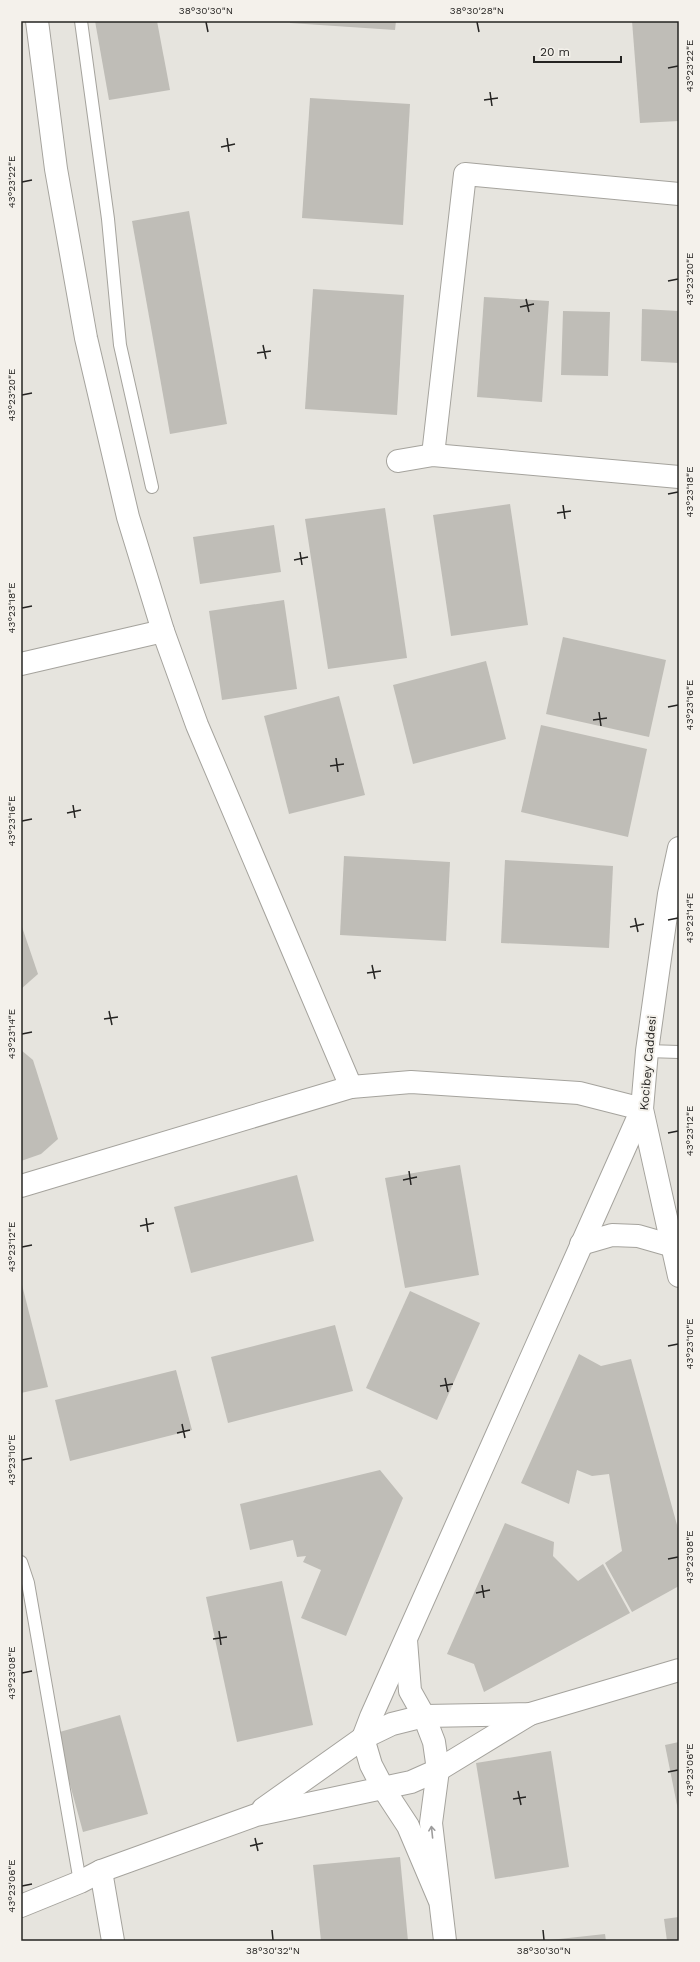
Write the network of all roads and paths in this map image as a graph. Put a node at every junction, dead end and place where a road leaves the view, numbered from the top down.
1 (37, 21) edge
2 (81, 21) edge
3 (679, 194) edge
4 (433, 455) junction
5 (398, 461) dead end
6 (679, 477) edge
7 (152, 487) dead end
8 (162, 631) junction
9 (21, 664) edge
10 (679, 848) edge
11 (647, 1051) junction
12 (679, 1052) edge
13 (351, 1087) junction
14 (642, 1109) junction
15 (21, 1186) edge
16 (581, 1244) junction
17 (673, 1246) junction
18 (679, 1276) edge
19 (21, 1562) edge
20 (406, 1639) junction
21 (679, 1670) edge
22 (530, 1714) junction
23 (424, 1716) junction
24 (363, 1738) junction
25 (438, 1770) junction
26 (383, 1788) junction
27 (256, 1815) junction
28 (101, 1871) junction
29 (80, 1882) junction
30 (439, 1899) junction
31 (21, 1906) edge
32 (112, 1941) edge
33 (445, 1941) edge

1 - 8 street
2 - 7 lane
3 - 4 street
4 - 5 street
4 - 6 street
8 - 9 street
8 - 13 street
10 - 11 street, Kocibey Caddesi
11 - 12 lane
11 - 14 street, Kocibey Caddesi
13 - 14 street
13 - 15 street
14 - 16 street
14 - 17 street, Kocibey Caddesi
16 - 17 street
16 - 20 street
17 - 18 street, Kocibey Caddesi
19 - 29 lane
20 - 23 street
20 - 24 street
21 - 22 street
22 - 23 street
22 - 25 street
23 - 24 street
23 - 25 street
24 - 26 street
24 - 27 street
25 - 26 street
30 -> 25 street
26 - 27 street
26 - 30 street
27 - 28 street
28 - 29 street
28 - 32 street
29 - 31 street
30 - 33 street

